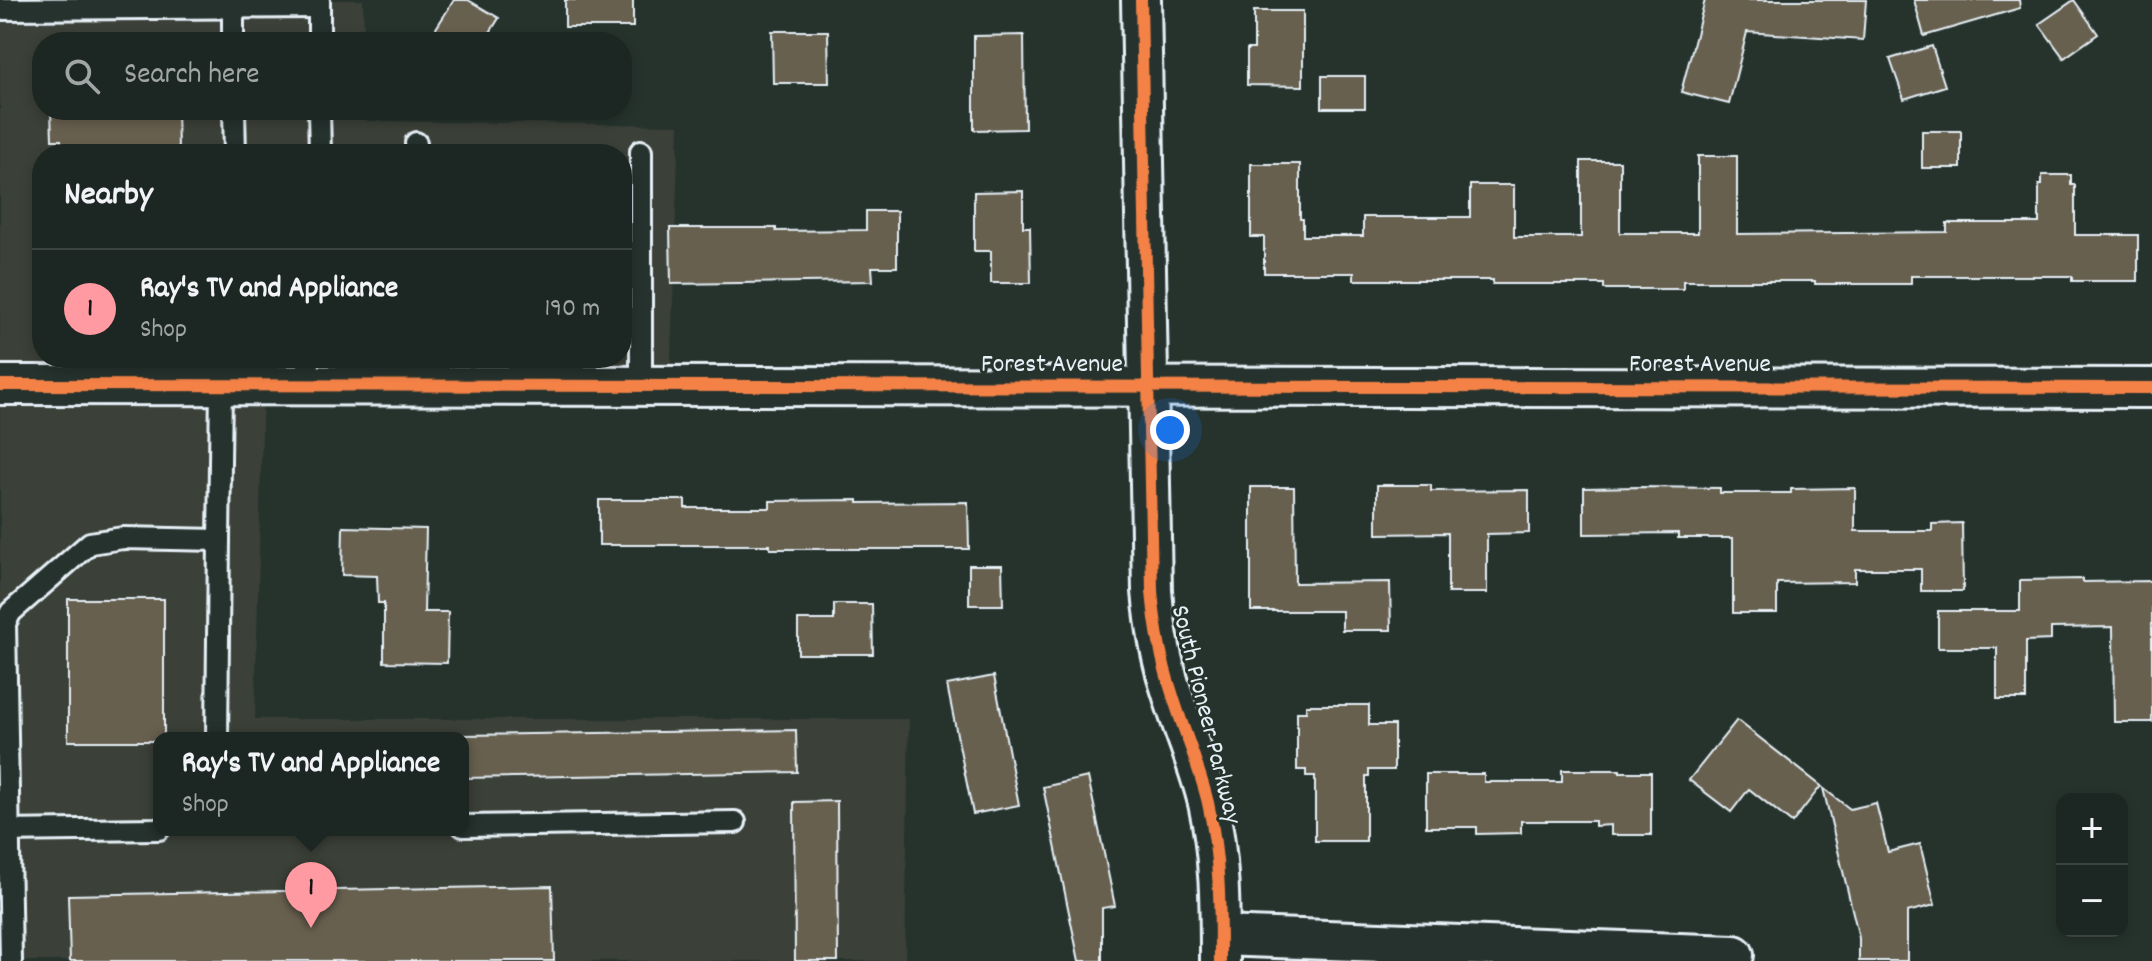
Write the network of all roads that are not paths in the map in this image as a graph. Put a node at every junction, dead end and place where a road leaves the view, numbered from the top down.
1 (1141, 0) edge
2 (319, 4) edge
3 (233, 8) junction
4 (0, 9) edge
5 (233, 32) edge
6 (319, 32) edge
7 (234, 120) edge
8 (319, 120) edge
9 (235, 144) edge
10 (320, 144) edge
11 (641, 151) dead end
12 (306, 372) edge
13 (417, 372) edge
14 (0, 385) edge
15 (221, 386) junction
16 (641, 386) junction
17 (1149, 387) junction
18 (2152, 388) edge
19 (219, 540) junction
20 (217, 732) edge
21 (735, 822) dead end
22 (469, 826) edge
23 (153, 829) edge
24 (4, 831) edge
25 (1220, 948) edge
26 (1734, 955) dead end
27 (11, 961) edge

1 - 17 street, South Pioneer Parkway
2 - 3 lane
2 - 6 lane
3 - 4 lane
3 - 5 lane
7 - 9 lane
8 - 10 lane
11 - 16 lane
12 - 13 street, Forest Avenue
12 - 15 street, Forest Avenue
13 - 16 street, Forest Avenue
14 - 15 street, Forest Avenue
15 - 19 lane
16 - 17 street, Forest Avenue
17 - 18 street, Forest Avenue
17 - 25 street, South Pioneer Parkway
19 - 20 lane
19 - 24 lane
21 - 22 lane
23 - 24 lane
24 - 27 lane
25 - 26 street

